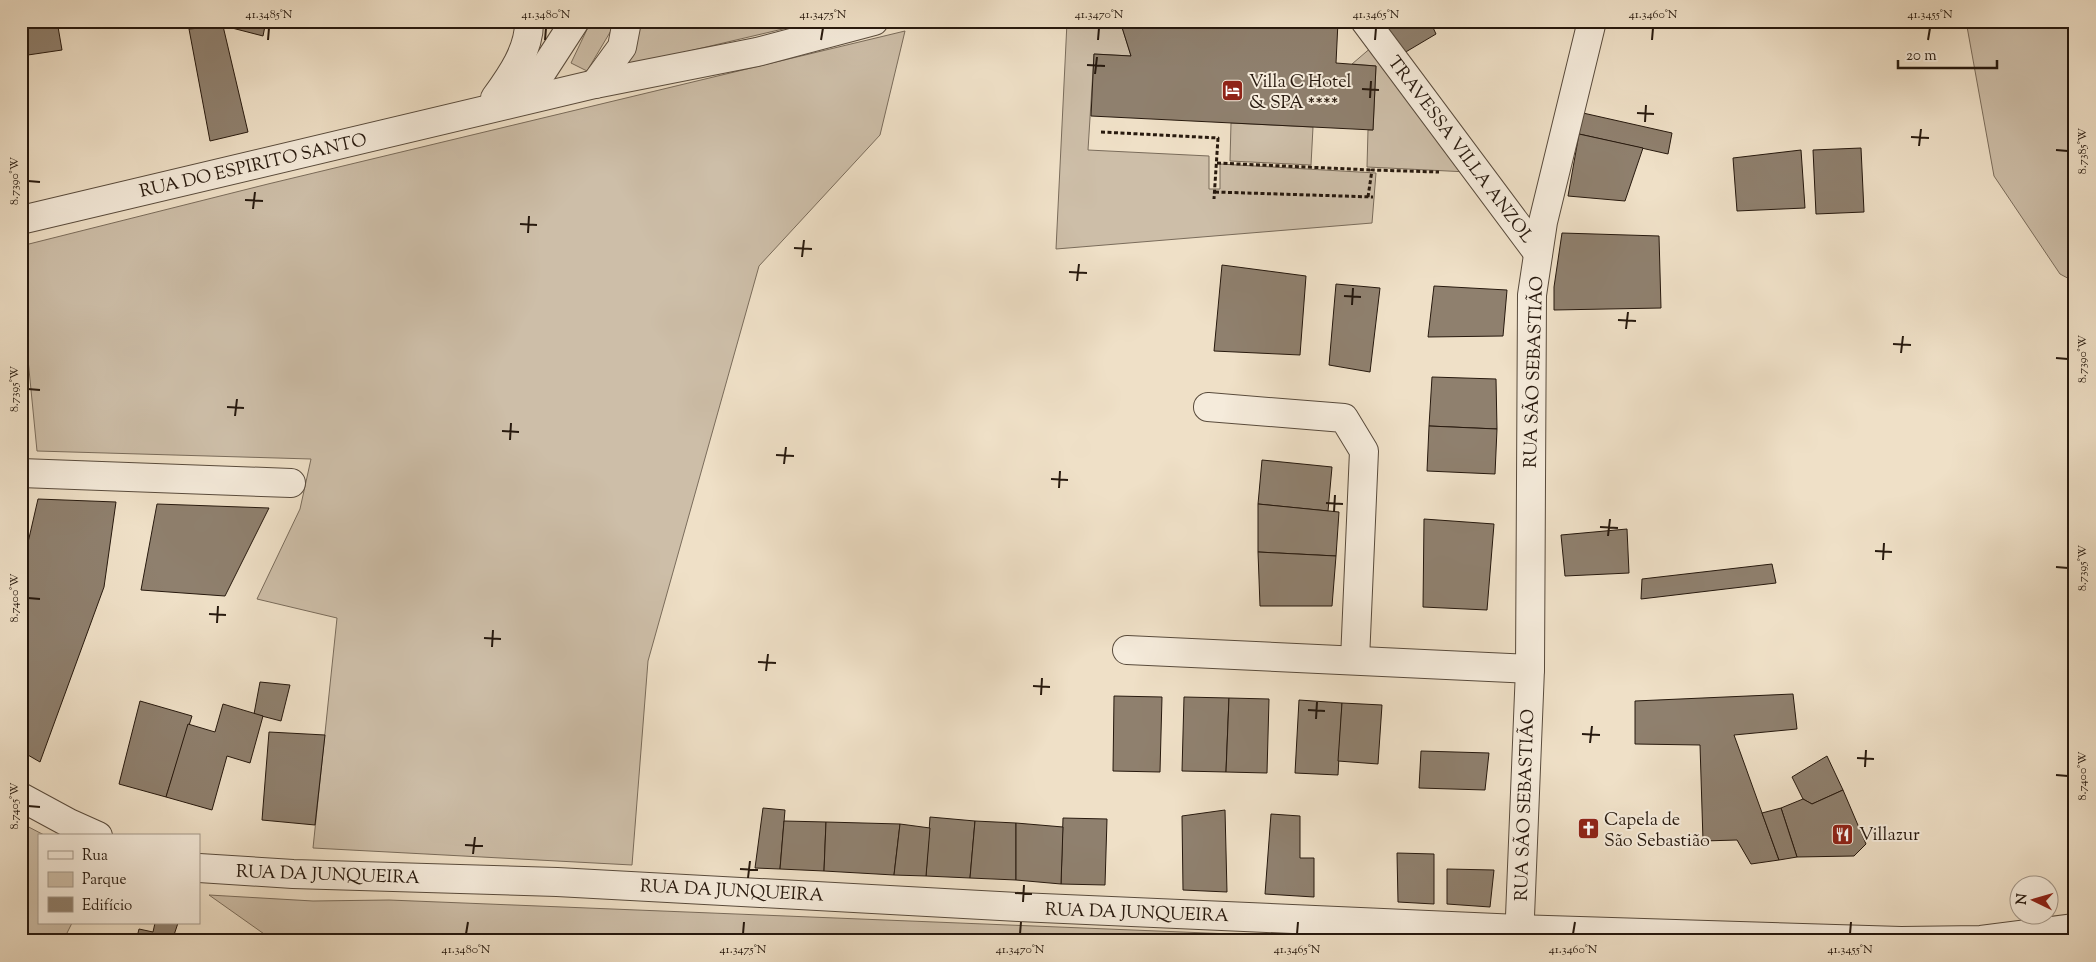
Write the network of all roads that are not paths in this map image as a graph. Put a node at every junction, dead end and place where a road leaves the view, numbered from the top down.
1 (529, 21) edge
2 (575, 21) edge
3 (627, 21) edge
4 (874, 21) edge
5 (1365, 21) edge
6 (1592, 21) edge
7 (595, 84) junction
8 (485, 110) junction
9 (21, 220) edge
10 (1538, 253) junction
11 (1208, 407) dead end
12 (21, 473) edge
13 (291, 483) dead end
14 (1127, 650) dead end
15 (1354, 660) junction
16 (1530, 669) junction
17 (21, 797) edge
18 (94, 834) edge
19 (200, 868) edge
20 (2075, 928) edge
21 (1519, 935) edge

1 - 8 street
2 - 8 street
3 - 7 street
4 - 7 street, RUA DO ESPIRITO SANTO
5 - 10 street, TRAVESSA VILLA ANZOL
6 - 10 street, RUA SÃO SEBASTIÃO
7 - 8 street, RUA DO ESPIRITO SANTO
8 - 9 street, RUA DO ESPIRITO SANTO
10 - 16 street, RUA SÃO SEBASTIÃO
11 - 15 street
12 - 13 street
14 - 15 street
15 - 16 street
16 - 21 street, RUA SÃO SEBASTIÃO
17 - 18 street
19 - 21 street, RUA DA JUNQUEIRA
20 - 21 street, RUA DA JUNQUEIRA

